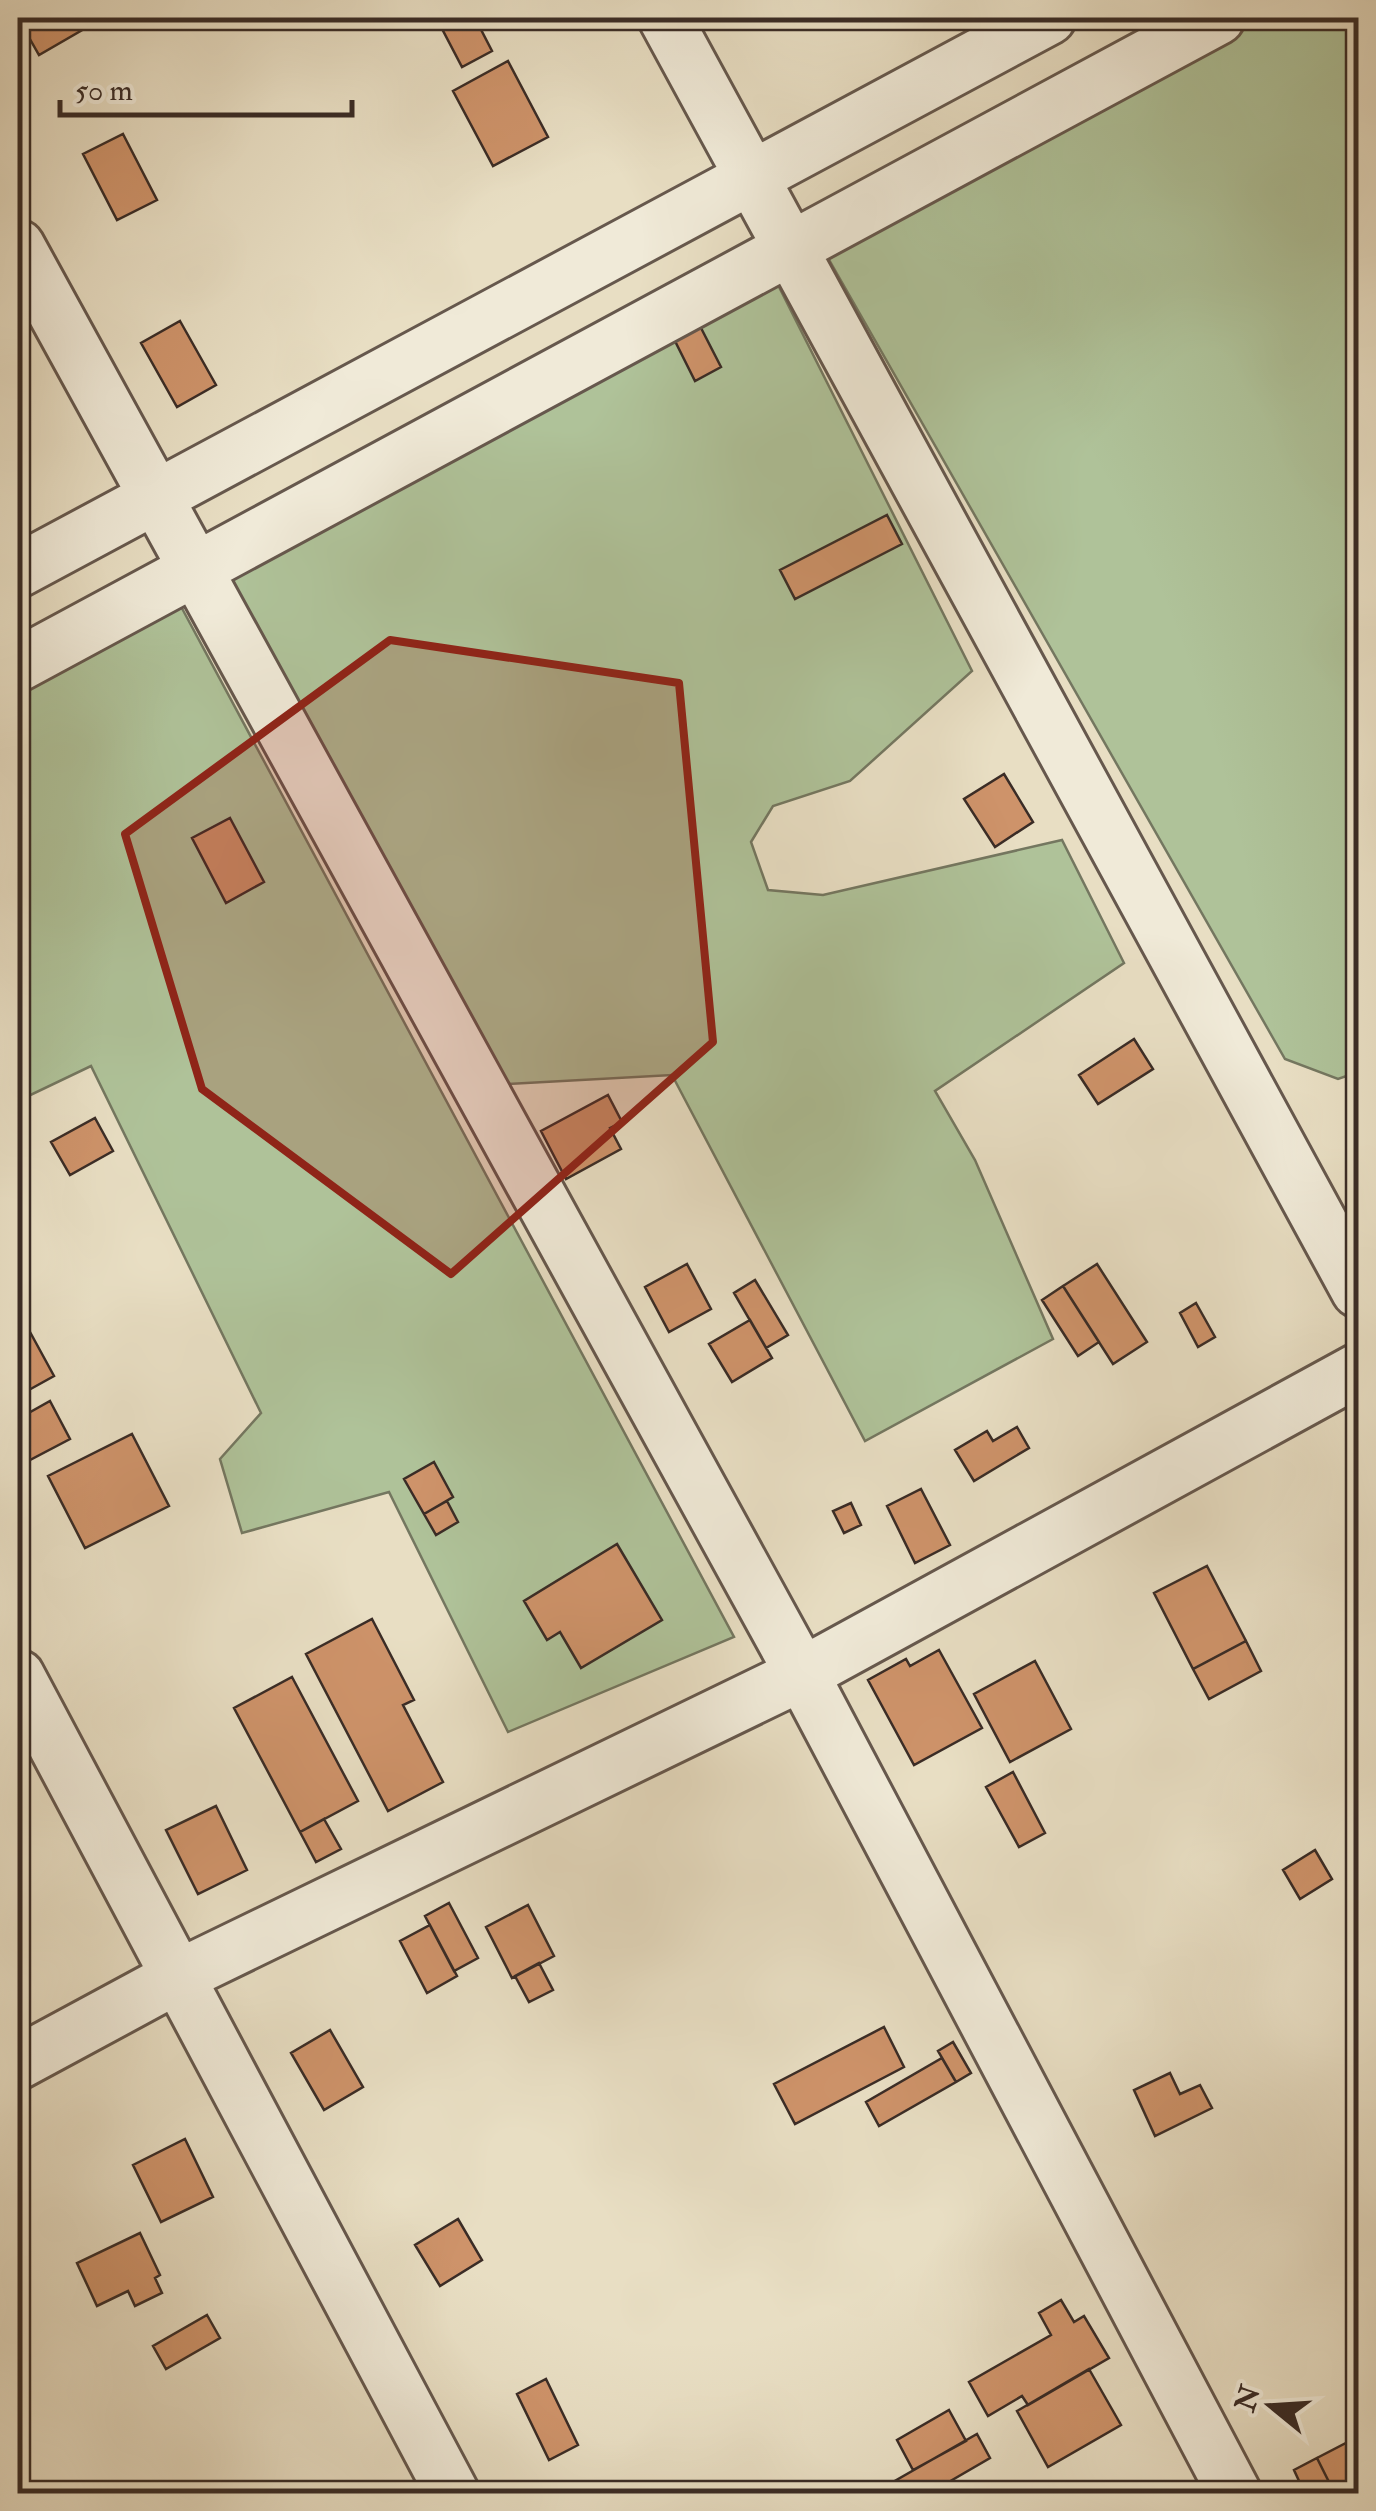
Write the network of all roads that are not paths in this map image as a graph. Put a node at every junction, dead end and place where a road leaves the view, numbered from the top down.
1 (665, 18) edge
2 (1049, 18) edge
3 (1218, 18) edge
4 (752, 179) junction
5 (18, 246) edge
6 (790, 248) junction
7 (155, 498) junction
8 (196, 569) junction
9 (18, 571) edge
10 (18, 666) edge
11 (1358, 1291) edge
12 (1358, 1370) edge
13 (802, 1674) junction
14 (18, 1676) edge
15 (179, 1976) junction
16 (18, 2063) edge
17 (454, 2494) edge
18 (1236, 2494) edge

1 - 4 street
2 - 4 street
3 - 6 street
4 - 6 street
4 - 7 street
5 - 7 street
6 - 8 street
6 - 11 street
7 - 8 street
7 - 9 street
8 - 10 street
8 - 13 street
12 - 13 street
13 - 15 street
13 - 18 street
14 - 15 street
15 - 16 street
15 - 17 street

